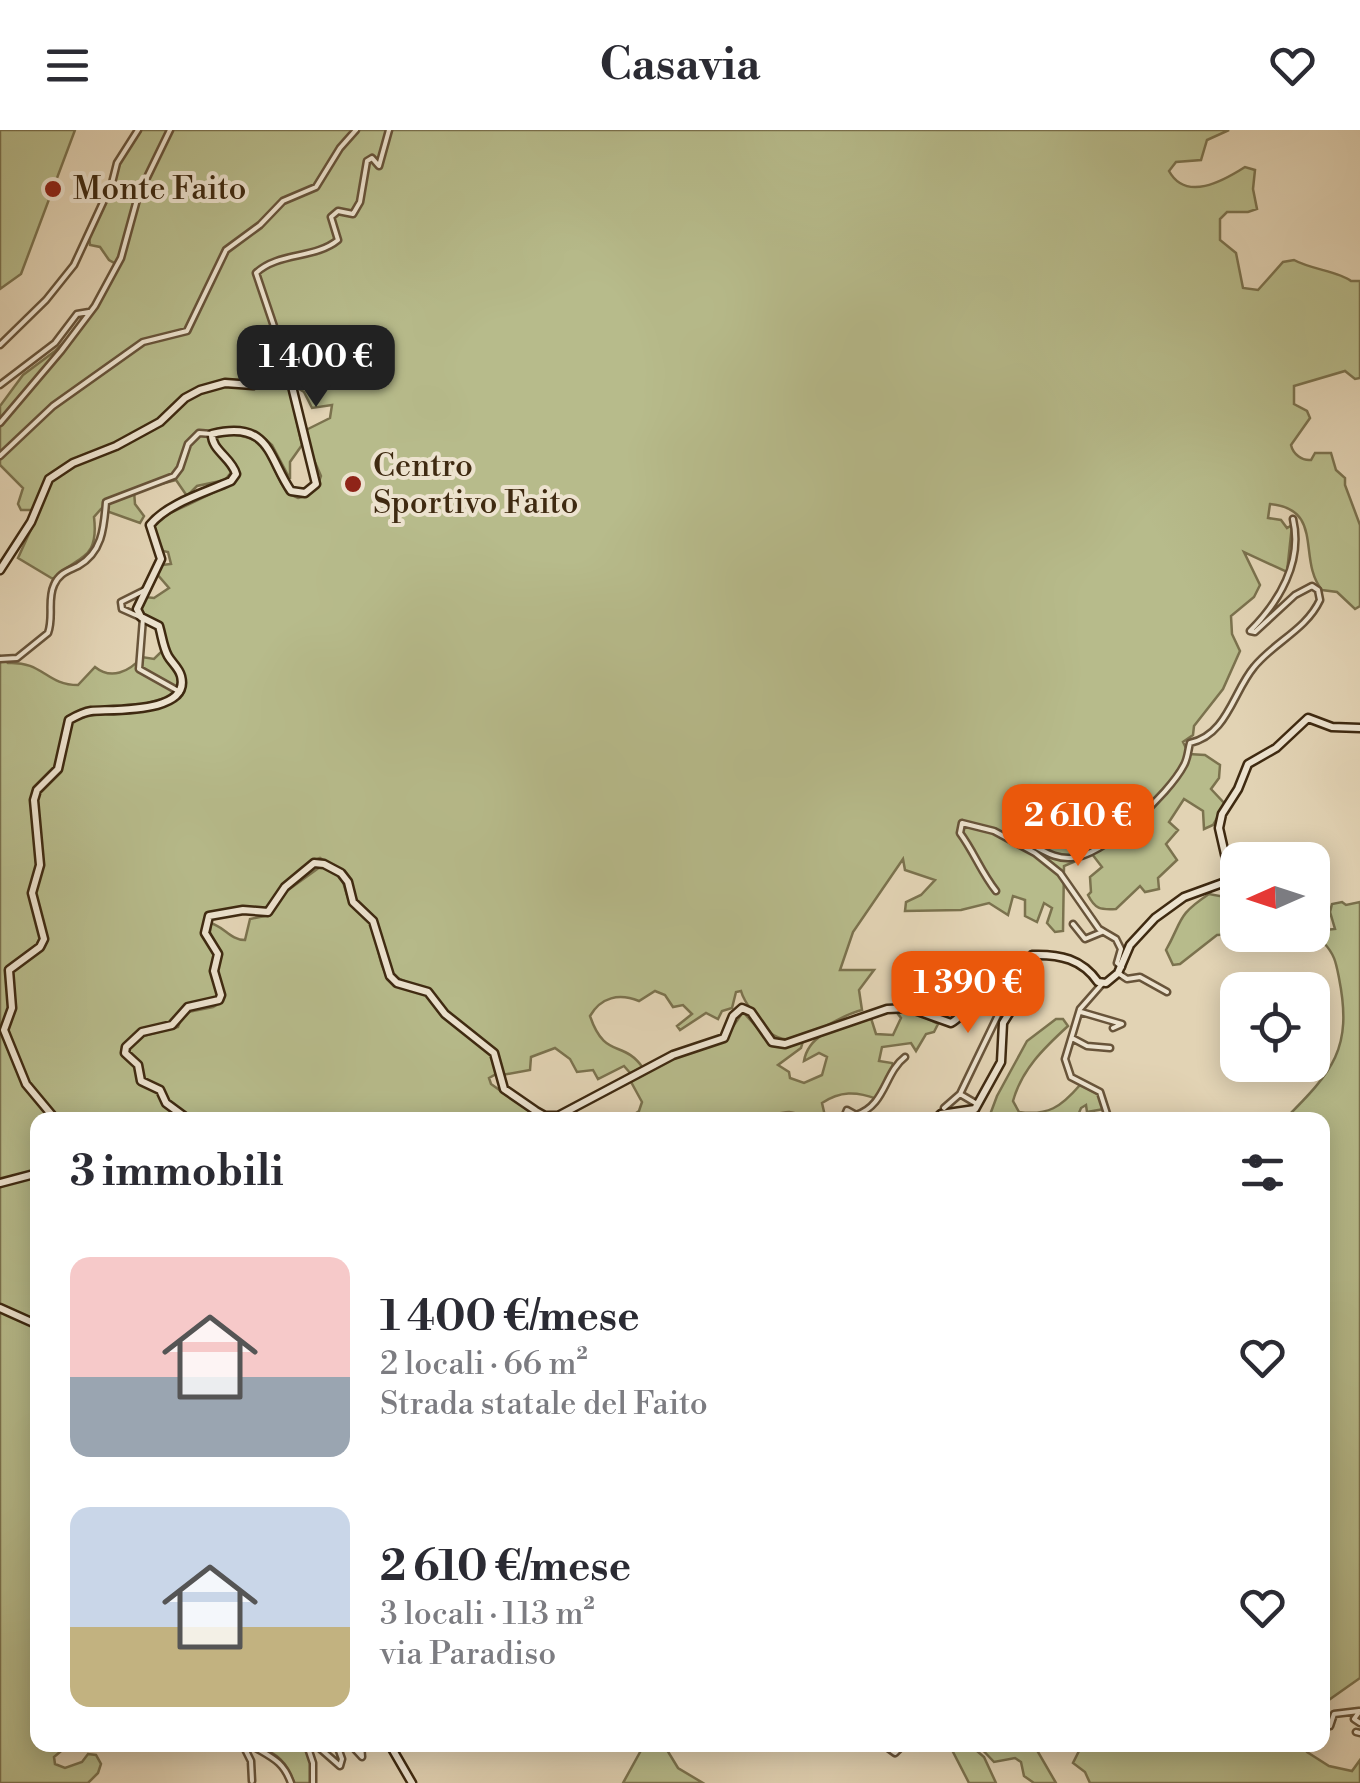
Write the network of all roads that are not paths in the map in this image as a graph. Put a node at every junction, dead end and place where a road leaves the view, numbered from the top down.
1 (138, 130) edge
2 (170, 130) edge
3 (356, 130) edge
4 (389, 130) edge
5 (89, 312) junction
6 (0, 346) edge
7 (286, 362) junction
8 (0, 385) edge
9 (0, 423) edge
10 (212, 434) junction
11 (0, 456) edge
12 (1293, 519) dead end
13 (0, 570) edge
14 (145, 590) junction
15 (142, 617) junction
16 (0, 660) edge
17 (180, 692) junction
18 (1360, 728) edge
19 (1028, 849) junction
20 (996, 891) dead end
21 (1073, 924) dead end
22 (1102, 932) junction
23 (1120, 970) junction
24 (1014, 984) junction
25 (1102, 984) junction
26 (1166, 992) dead end
27 (1081, 1012) junction
28 (1113, 1028) dead end
29 (1071, 1038) junction
30 (1110, 1048) dead end
31 (904, 1057) dead end
32 (960, 1094) junction
33 (978, 1104) junction
34 (944, 1108) dead end
35 (49, 1112) edge
36 (178, 1112) edge
37 (539, 1112) edge
38 (566, 1112) edge
39 (862, 1112) edge
40 (971, 1112) edge
41 (1106, 1112) edge
42 (30, 1175) edge
43 (0, 1183) edge
44 (0, 1308) edge
45 (30, 1321) edge
46 (1360, 1711) edge
47 (1360, 1723) edge
48 (1330, 1726) edge
49 (246, 1752) edge
50 (265, 1752) edge
51 (309, 1752) edge
52 (324, 1752) edge
53 (339, 1752) edge
54 (394, 1752) edge
55 (252, 1781) edge
56 (291, 1783) edge
57 (313, 1783) edge
58 (412, 1783) edge

1 - 6 street
2 - 5 street
3 - 11 street
4 - 7 street
5 - 8 street
5 - 9 street
7 - 10 street
7 - 13 street
10 - 14 street
10 - 16 street
12 - 19 street
14 - 15 street
14 - 15 street
15 - 17 street
15 - 17 street
17 - 35 street
18 - 23 street
19 - 20 street
19 - 22 street
21 - 22 street
22 - 23 street
23 - 25 street
23 - 26 street
24 - 25 street
24 - 32 street
24 - 33 street
24 - 38 street
25 - 27 street
27 - 28 street
27 - 29 street
29 - 30 street
29 - 41 street
31 - 39 street
32 - 33 street
32 - 34 street
33 - 40 street
36 - 37 street
42 - 43 street
44 - 45 street
46 - 47 street
46 - 48 street
49 - 55 street
50 - 56 street
51 - 57 street
52 - 53 street
54 - 58 street

